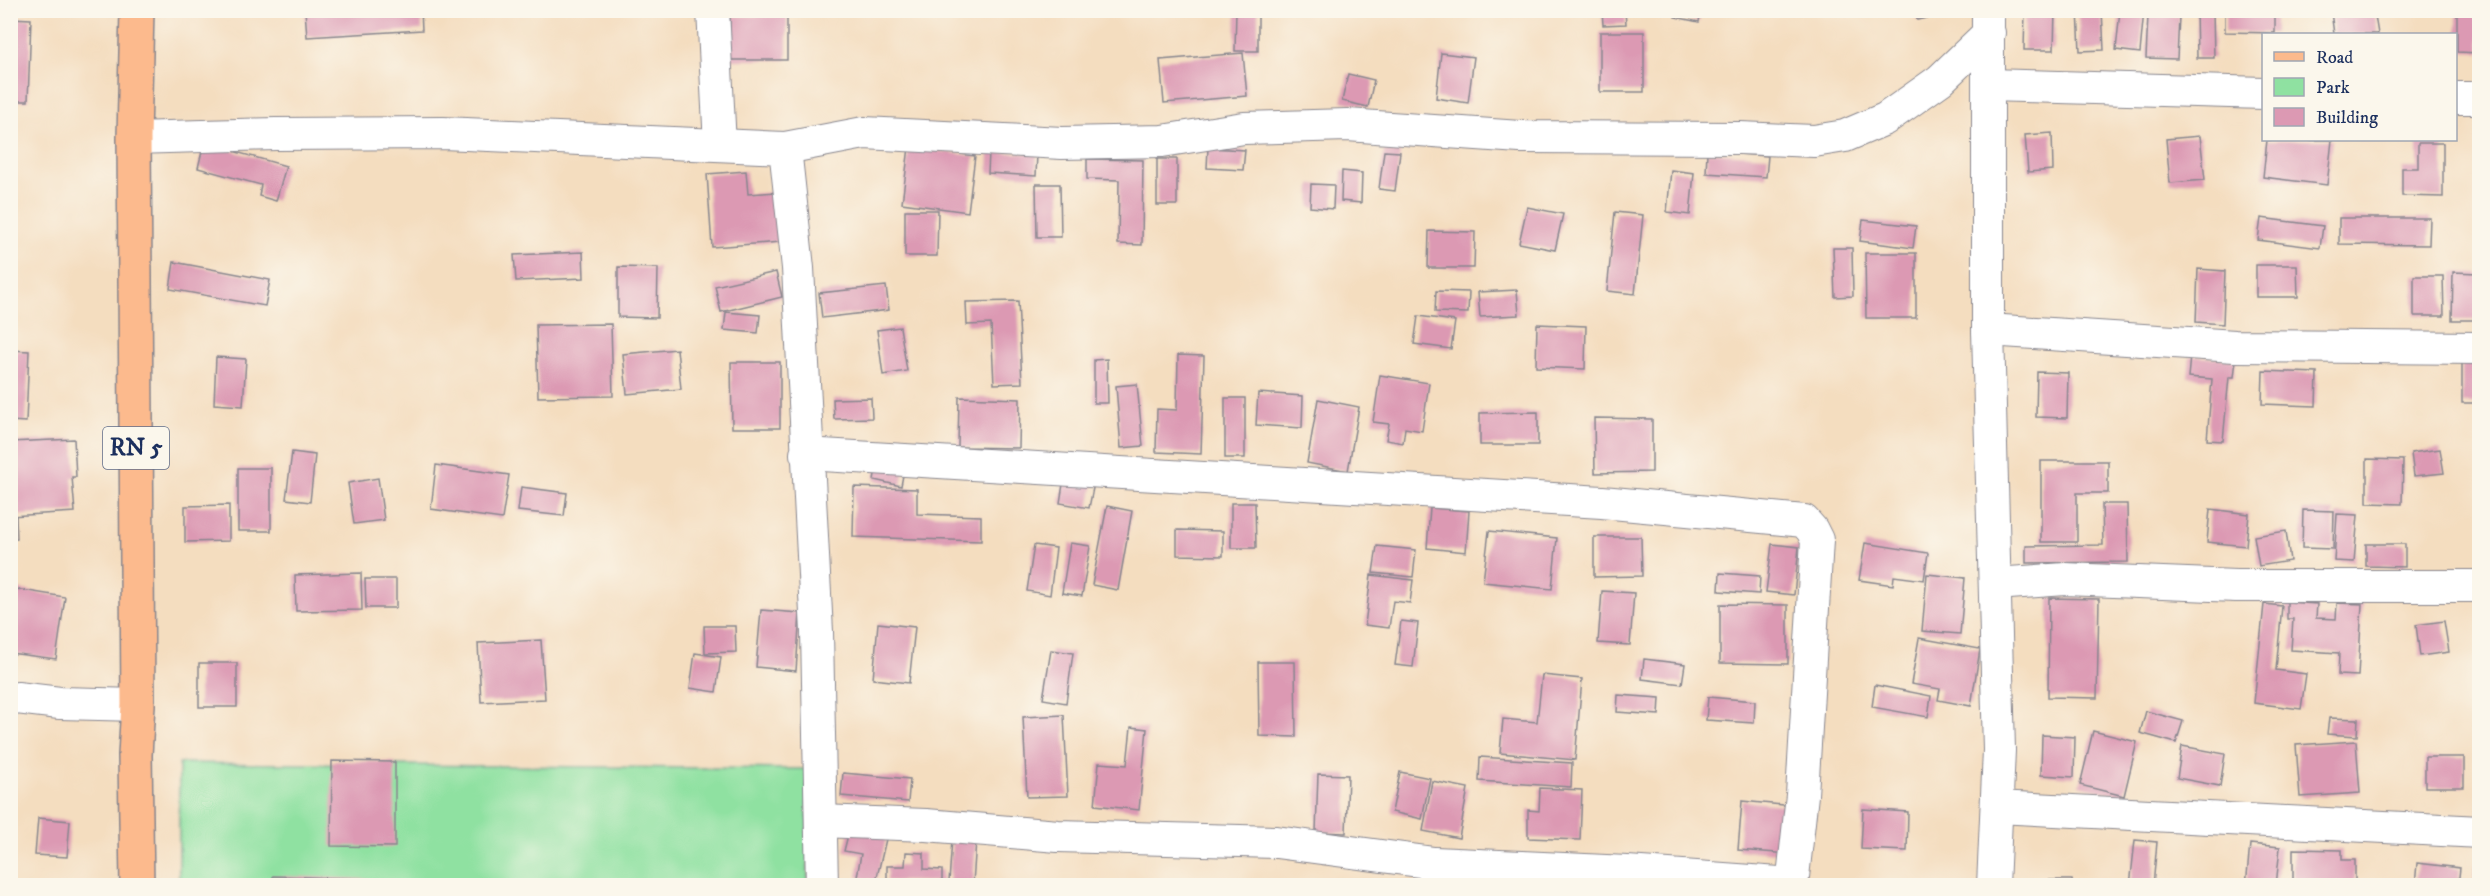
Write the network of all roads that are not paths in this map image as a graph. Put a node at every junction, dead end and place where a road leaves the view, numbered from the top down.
1 (136, 10) edge
2 (713, 10) edge
3 (1989, 22) edge
4 (1989, 85) junction
5 (2262, 93) edge
6 (2457, 98) edge
7 (2480, 98) edge
8 (134, 138) junction
9 (720, 146) junction
10 (785, 148) junction
11 (1988, 330) junction
12 (2480, 348) edge
13 (806, 454) junction
14 (1995, 584) junction
15 (2480, 586) edge
16 (10, 699) edge
17 (138, 705) junction
18 (1997, 807) junction
19 (821, 821) junction
20 (2480, 832) edge
21 (137, 885) edge
22 (822, 885) edge
23 (1792, 885) edge
24 (1993, 885) edge

1 - 8 main road, RN 5
2 - 9 street
3 - 4 street
3 - 10 street
4 - 5 street
4 - 11 street
6 - 7 street
8 - 9 street
8 - 17 main road, RN 5
9 - 10 street
10 - 13 street
11 - 12 street
11 - 14 street
13 - 19 street
13 - 23 street
14 - 15 street
14 - 18 street
16 - 17 street
17 - 21 main road, RN 5
18 - 20 street
18 - 24 street
19 - 22 street
19 - 23 street

